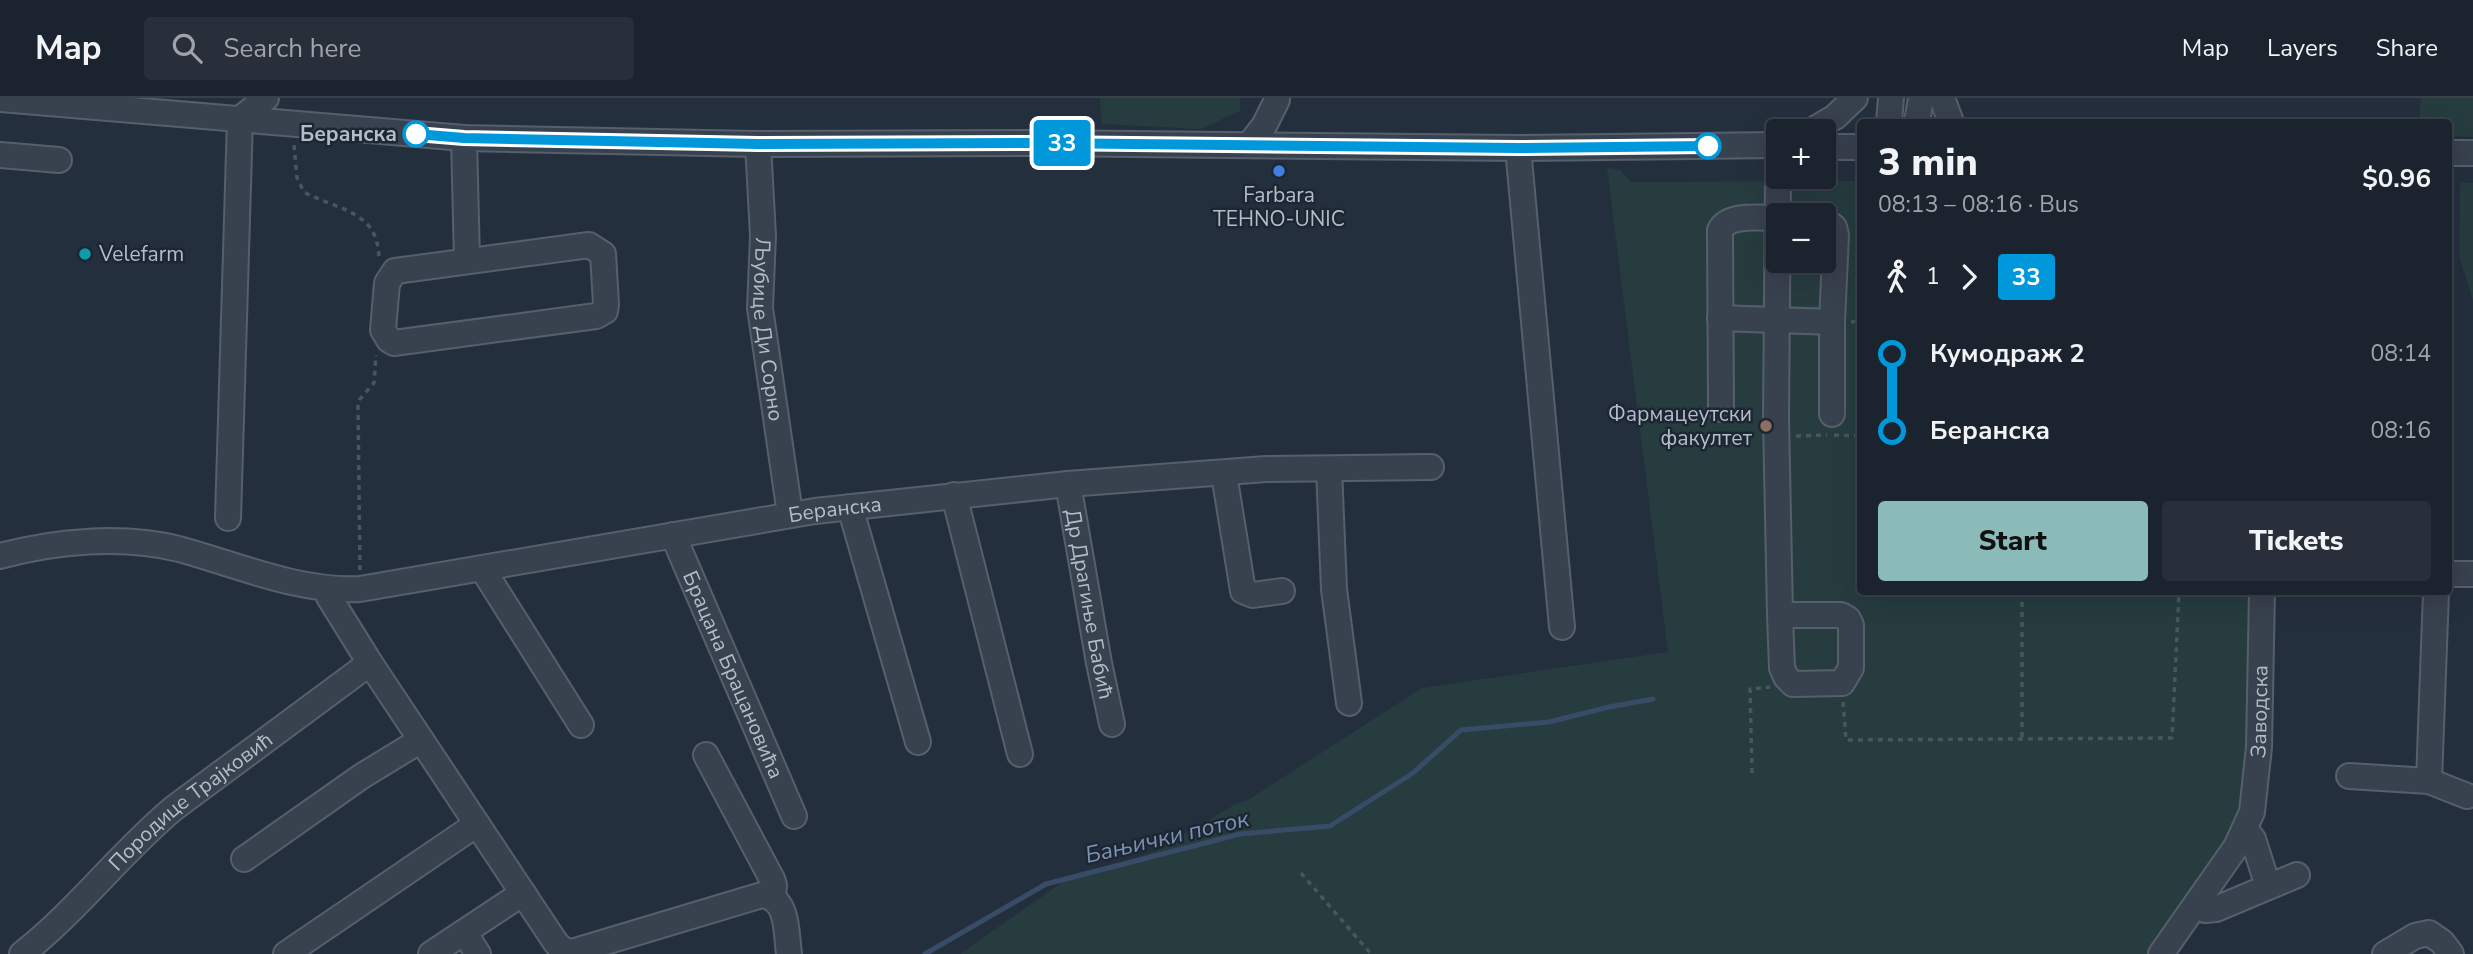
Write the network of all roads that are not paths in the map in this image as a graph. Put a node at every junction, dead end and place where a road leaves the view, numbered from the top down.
1 (266, 98) edge
2 (1855, 98) edge
3 (1891, 98) edge
4 (1920, 98) edge
5 (1942, 98) edge
6 (0, 99) edge
7 (1277, 99) edge
8 (240, 119) junction
9 (1832, 119) edge
10 (1889, 119) edge
11 (1917, 119) edge
12 (1950, 119) edge
13 (464, 138) junction
14 (758, 144) junction
15 (1249, 145) junction
16 (1300, 145) junction
17 (1766, 145) edge
18 (1836, 147) edge
19 (1857, 147) edge
20 (1518, 148) junction
21 (2452, 153) edge
22 (2473, 153) edge
23 (0, 155) edge
24 (59, 160) dead end
25 (1766, 219) edge
26 (467, 261) junction
27 (1777, 273) edge
28 (1834, 273) edge
29 (1720, 318) junction
30 (1776, 320) junction
31 (1832, 322) junction
32 (1721, 409) dead end
33 (1832, 414) dead end
34 (1431, 467) dead end
35 (1329, 469) junction
36 (1224, 474) junction
37 (1068, 484) junction
38 (954, 495) junction
39 (850, 507) junction
40 (790, 514) junction
41 (228, 518) dead end
42 (673, 535) junction
43 (0, 556) edge
44 (482, 568) junction
45 (2452, 574) edge
46 (2473, 574) edge
47 (328, 589) junction
48 (1282, 591) dead end
49 (2262, 595) edge
50 (2436, 595) edge
51 (1780, 615) junction
52 (1562, 627) dead end
53 (370, 663) junction
54 (1349, 703) dead end
55 (1112, 724) dead end
56 (581, 725) dead end
57 (421, 740) junction
58 (918, 742) dead end
59 (1020, 754) dead end
60 (706, 755) dead end
61 (2349, 776) dead end
62 (2429, 781) junction
63 (2467, 796) dead end
64 (794, 816) dead end
65 (477, 824) junction
66 (2246, 830) junction
67 (244, 859) dead end
68 (2297, 874) dead end
69 (2268, 886) junction
70 (523, 893) junction
71 (771, 896) junction
72 (2198, 904) junction
73 (464, 932) junction
74 (22, 954) edge
75 (286, 954) edge
76 (432, 954) edge
77 (478, 954) edge
78 (789, 954) edge
79 (2161, 954) edge
80 (2385, 954) edge
81 (2451, 954) edge

1 - 8 street
2 - 9 street
3 - 10 street
4 - 11 street
5 - 12 street
6 - 8 street
7 - 15 street
7 - 16 street
8 - 13 street
8 - 41 street
13 - 14 street
13 - 26 street
14 - 15 street
14 - 40 street, Љубице Ди Сорно
15 - 16 street
16 - 20 street
17 - 20 street
18 - 19 street
20 - 52 street
21 - 22 street
23 - 24 street
25 - 29 street
26 - 26 street
27 - 30 street
28 - 31 street
29 - 30 street
29 - 32 street
30 - 31 street
30 - 51 street
31 - 33 street
34 - 35 street, Беранска
35 - 36 street, Беранска
35 - 54 street
36 - 37 street, Беранска
36 - 48 street
37 - 38 street, Беранска
37 - 55 street, Др Драгиње Бабић
38 - 39 street, Беранска
38 - 59 street
39 - 40 street, Беранска
39 - 58 street
40 - 42 street, Беранска
42 - 44 street, Беранска
42 - 64 street, Брацана Брацановића
43 - 47 street, Беранска
44 - 47 street, Беранска
44 - 56 street
45 - 46 street
47 - 53 street
49 - 66 street, Заводска
50 - 62 street
51 - 51 street
53 - 57 street
53 - 74 street, Породице Трајковић
57 - 65 street
57 - 67 street
60 - 71 street
61 - 62 street
62 - 63 street
65 - 70 street
65 - 75 street
66 - 69 street
66 - 72 street, Заводска
68 - 69 street
69 - 72 street
70 - 71 street
70 - 73 street
71 - 78 street
72 - 79 street, Заводска
73 - 76 street
73 - 77 street
80 - 81 street

